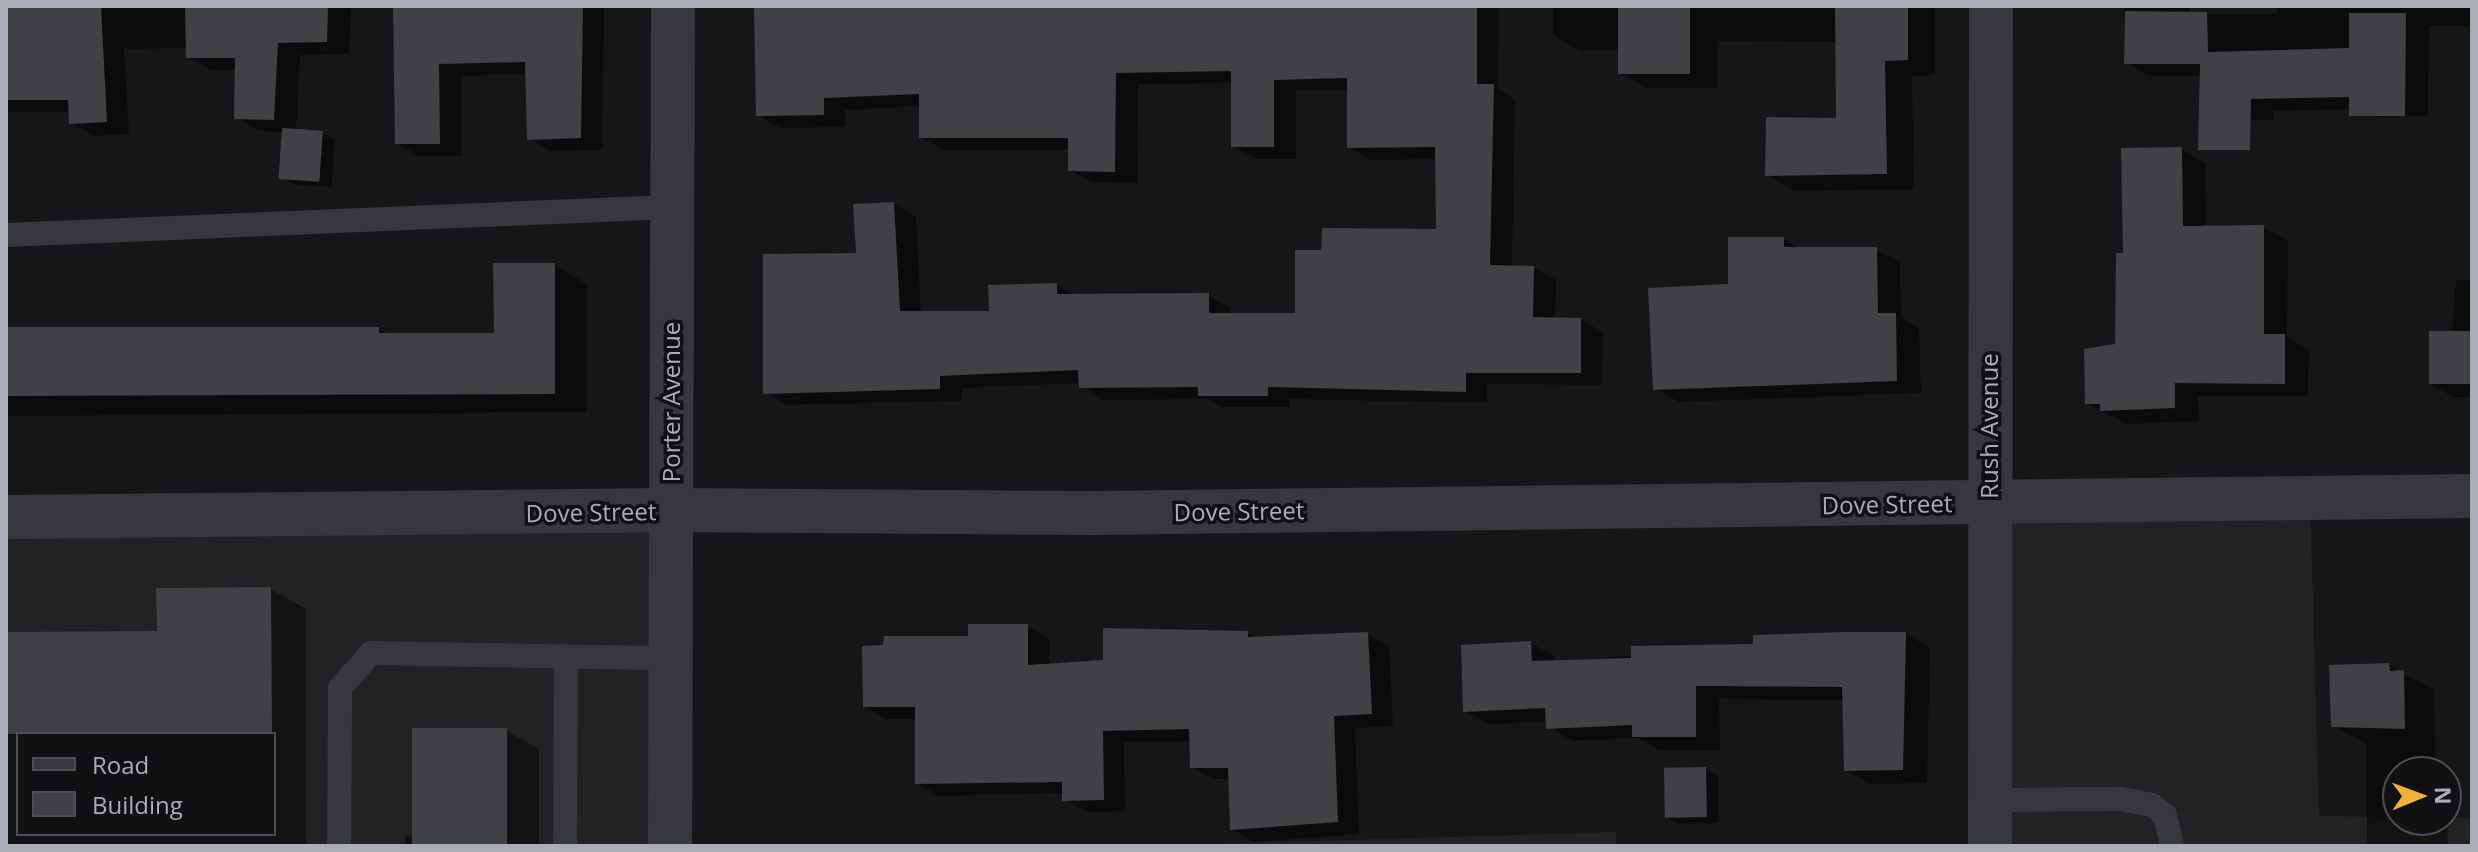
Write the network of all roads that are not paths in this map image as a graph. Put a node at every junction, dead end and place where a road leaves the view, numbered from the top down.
1 (673, 6) edge
2 (1991, 6) edge
3 (671, 207) junction
4 (6, 235) edge
5 (2472, 496) edge
6 (1989, 503) junction
7 (670, 510) junction
8 (6, 517) edge
9 (566, 656) junction
10 (670, 658) junction
11 (1990, 800) junction
12 (339, 846) edge
13 (565, 846) edge
14 (670, 846) edge
15 (1990, 846) edge
16 (2172, 846) edge

1 - 3 street, Porter Avenue
2 - 6 street, Rush Avenue
3 - 4 lane
3 - 7 street, Porter Avenue
5 - 6 street, Dove Street
6 - 7 street, Dove Street
6 - 11 street, Rush Avenue
7 - 8 street, Dove Street
7 - 10 street, Porter Avenue
9 - 10 lane
9 - 12 lane
9 - 13 lane
10 - 14 street, Porter Avenue
11 - 15 street, Rush Avenue
11 - 16 lane

